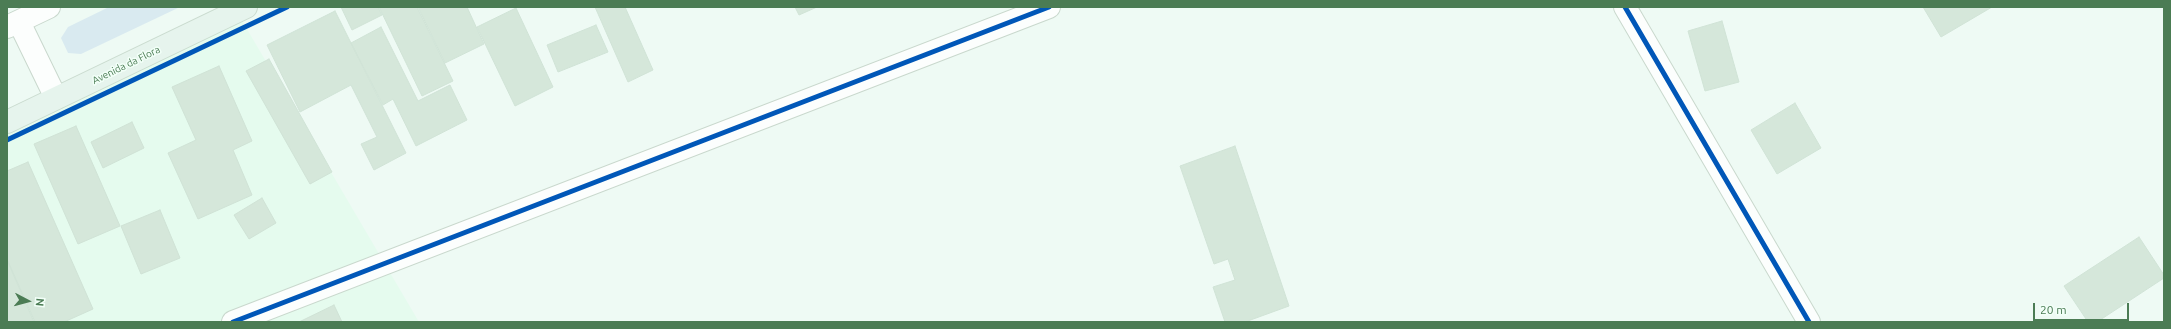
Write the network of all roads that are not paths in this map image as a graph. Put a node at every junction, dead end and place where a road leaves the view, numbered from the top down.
1 (49, 7) edge
2 (246, 7) edge
3 (1049, 7) edge
4 (1625, 7) edge
5 (13, 25) edge
6 (56, 98) junction
7 (7, 122) edge
8 (233, 322) edge
9 (1809, 322) edge

1 - 5 street
2 - 6 main road, Avenida da Flora
3 - 8 street
4 - 9 street
5 - 6 street
6 - 7 main road, Avenida da Flora

